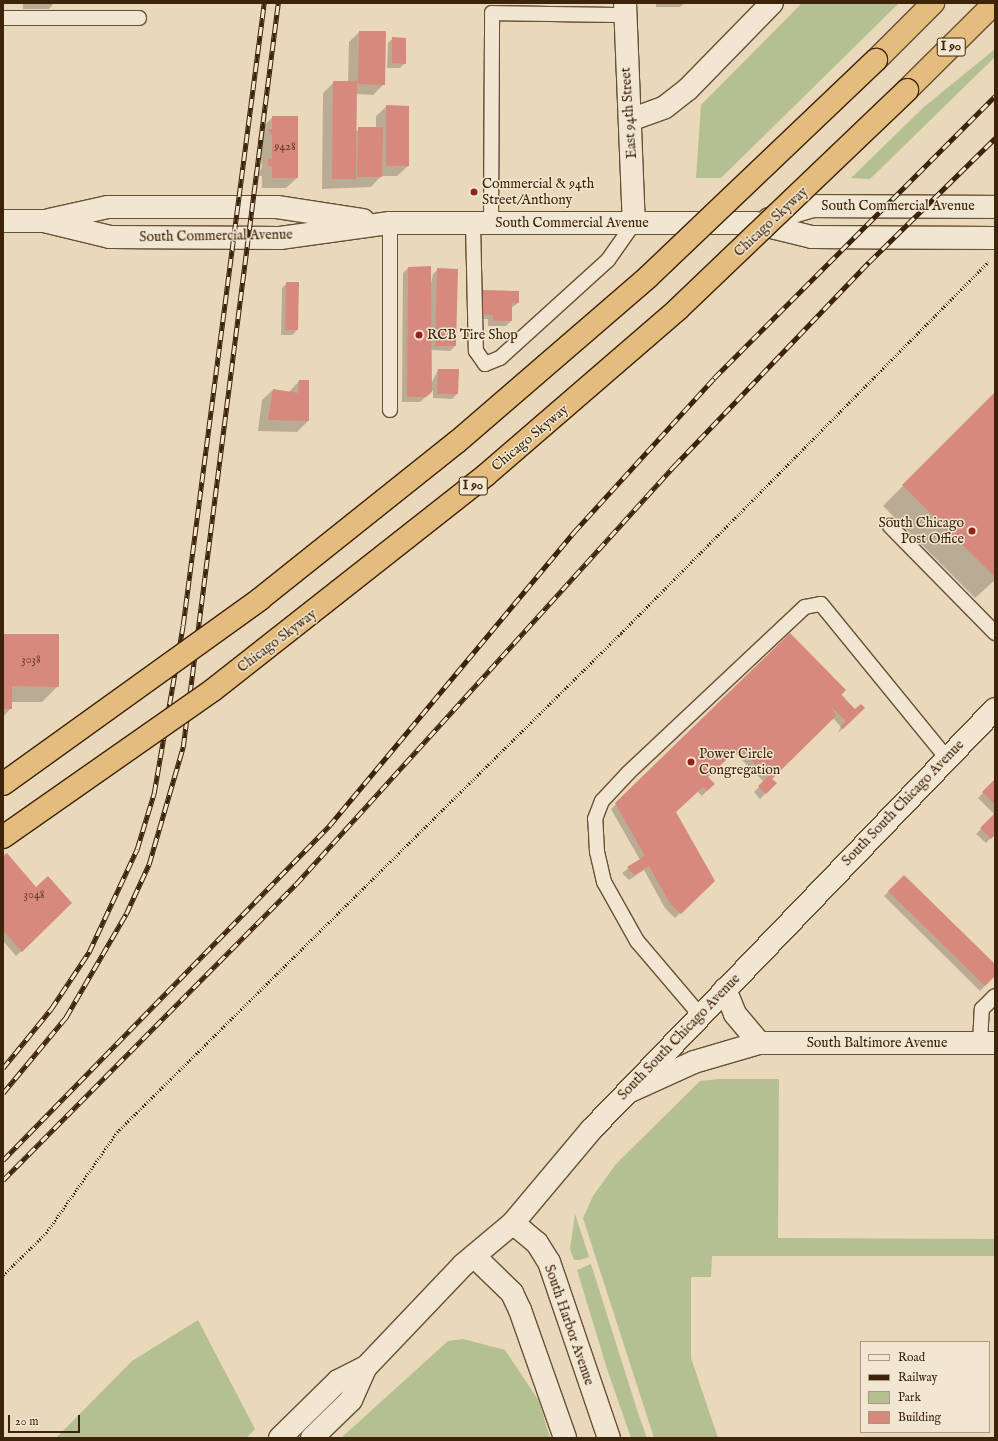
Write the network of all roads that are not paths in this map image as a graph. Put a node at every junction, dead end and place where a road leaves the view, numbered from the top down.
1 (772, 3) edge
2 (932, 3) edge
3 (995, 4) edge
4 (625, 9) edge
5 (3, 18) edge
6 (139, 18) dead end
7 (630, 120) junction
8 (995, 207) edge
9 (3, 221) edge
10 (44, 221) junction
11 (390, 223) junction
12 (482, 223) junction
13 (634, 223) junction
14 (755, 223) junction
15 (995, 238) edge
16 (390, 410) dead end
17 (890, 526) dead end
18 (995, 633) edge
19 (995, 709) edge
20 (946, 757) junction
21 (3, 784) edge
22 (3, 836) edge
23 (726, 989) junction
24 (995, 996) edge
25 (700, 1015) junction
26 (759, 1043) junction
27 (988, 1043) edge
28 (628, 1092) junction
29 (513, 1223) junction
30 (474, 1256) junction
31 (366, 1367) junction
32 (280, 1438) edge
33 (312, 1438) edge
34 (565, 1438) edge
35 (609, 1438) edge

1 - 7 main road
2 - 21 highway, bridge
3 - 22 highway, Chicago Skyway / I 90, bridge
4 - 7 main road, East 94th Street
4 - 12 lane
5 - 6 lane
7 - 13 main road, East 94th Street
8 - 14 main road, South Commercial Avenue
9 - 10 main road, South Commercial Avenue
10 - 11 main road, South Commercial Avenue
10 - 11 main road, South Commercial Avenue
11 - 12 main road, South Commercial Avenue
11 - 16 lane
12 - 13 main road, South Commercial Avenue
12 - 13 lane
13 - 14 main road, South Commercial Avenue
14 - 15 main road, South Commercial Avenue
17 - 18 lane
19 - 20 main road, South South Chicago Avenue
20 - 23 main road, South South Chicago Avenue
20 - 25 lane
23 - 25 main road, South South Chicago Avenue
23 - 26 main road
24 - 27 lane
25 - 28 main road, South South Chicago Avenue
26 - 27 main road, South Baltimore Avenue
26 - 28 main road, South Baltimore Avenue
28 - 29 main road, South South Chicago Avenue
29 - 30 main road, South South Chicago Avenue
29 - 35 main road, South Harbor Avenue
30 - 31 main road, South South Chicago Avenue
30 - 34 main road
31 - 32 main road, South South Chicago Avenue
31 - 33 main road, South South Chicago Avenue

